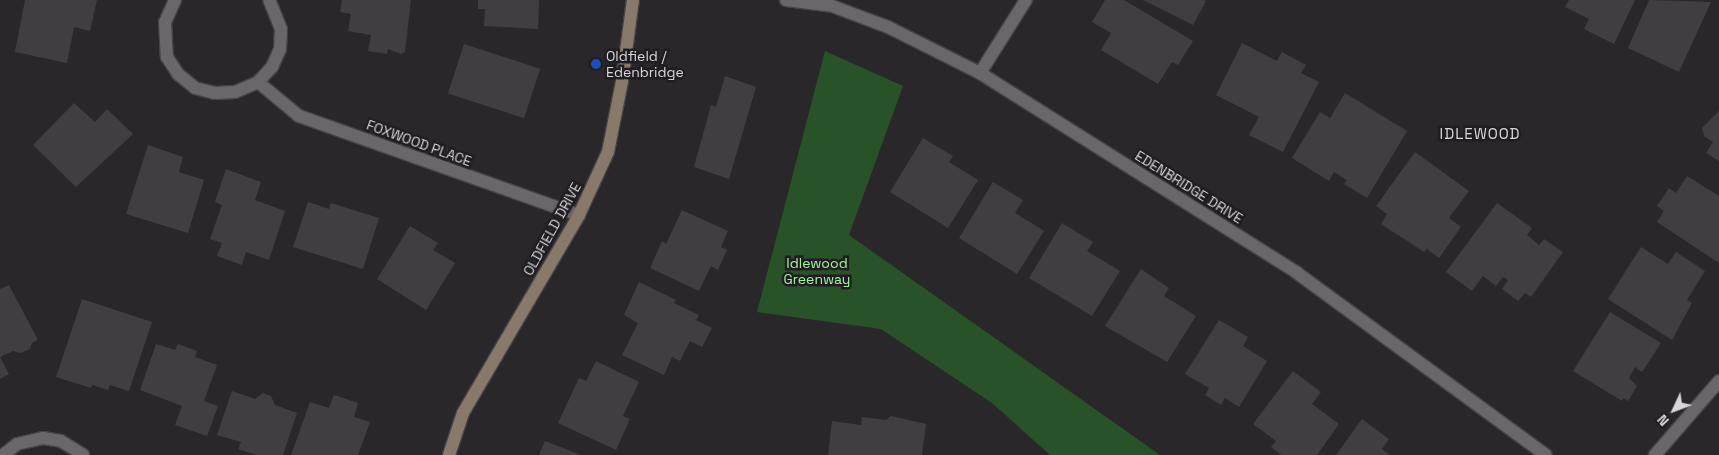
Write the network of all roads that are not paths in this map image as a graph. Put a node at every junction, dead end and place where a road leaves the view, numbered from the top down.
1 (175, 0) edge
2 (268, 0) edge
3 (633, 0) edge
4 (786, 0) edge
5 (1026, 0) edge
6 (980, 73) junction
7 (258, 82) junction
8 (579, 215) junction
9 (1719, 381) edge
10 (3, 455) edge
11 (83, 455) edge
12 (449, 455) edge
13 (1546, 455) edge
14 (1655, 455) edge

1 - 7 street
2 - 7 street
3 - 8 street, OLDFIELD DRIVE
4 - 6 street, EDENBRIDGE DRIVE
5 - 6 street
6 - 13 street, EDENBRIDGE DRIVE
7 - 8 street, FOXWOOD PLACE
8 - 12 street, OLDFIELD DRIVE
9 - 14 street
10 - 11 street

